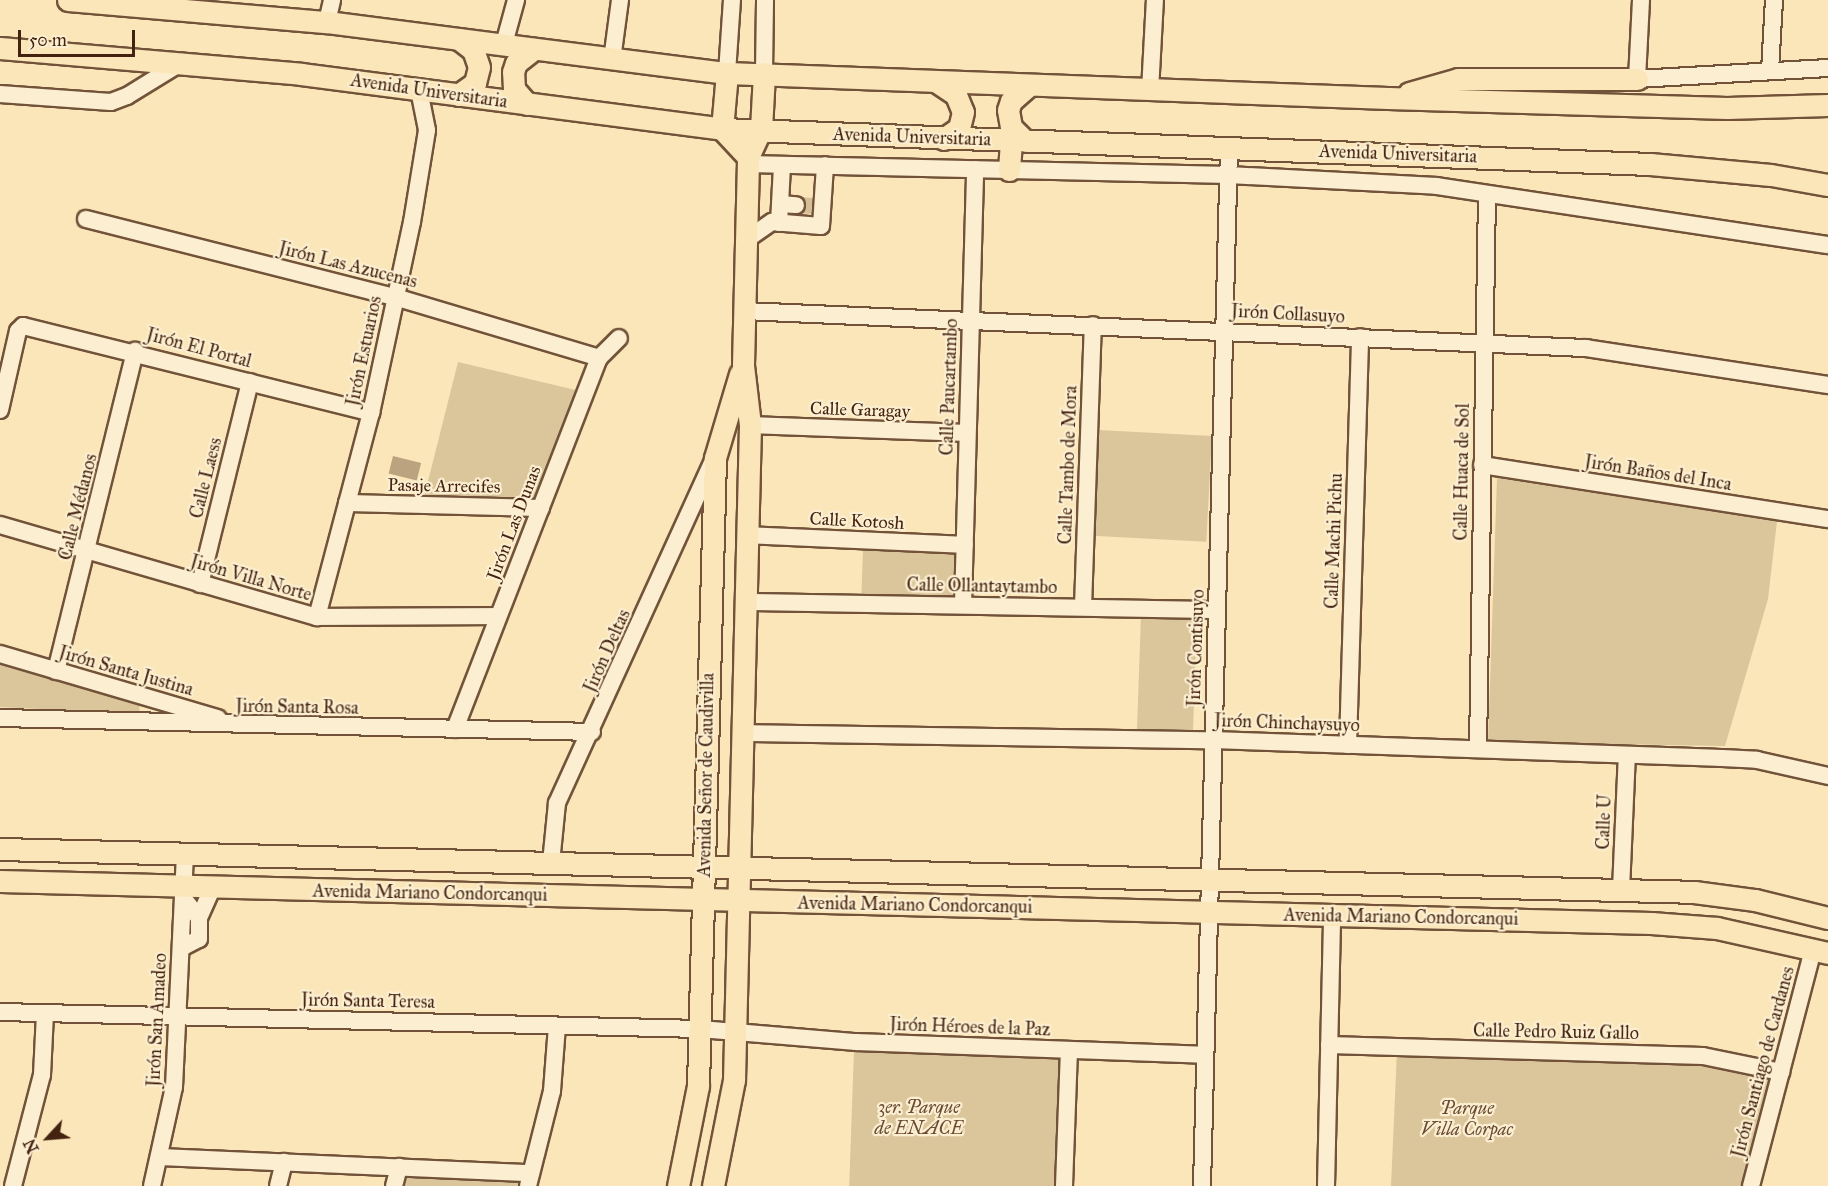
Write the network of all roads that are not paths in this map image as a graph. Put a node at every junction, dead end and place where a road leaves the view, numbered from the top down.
1 (68, 0) edge
2 (332, 0) edge
3 (516, 0) edge
4 (620, 0) edge
5 (732, 0) edge
6 (765, 0) edge
7 (1155, 0) edge
8 (1641, 0) edge
9 (1774, 0) edge
10 (327, 22) junction
11 (459, 39) junction
12 (504, 44) junction
13 (0, 48) edge
14 (534, 49) junction
15 (612, 60) junction
16 (183, 62) junction
17 (1828, 68) edge
18 (1770, 71) junction
19 (727, 73) junction
20 (764, 73) junction
21 (1637, 79) junction
22 (937, 82) junction
23 (1028, 86) junction
24 (419, 90) junction
25 (1150, 91) junction
26 (0, 94) edge
27 (458, 95) junction
28 (1388, 98) junction
29 (527, 104) junction
30 (1828, 105) edge
31 (722, 129) junction
32 (760, 129) junction
33 (943, 140) junction
34 (1018, 141) junction
35 (1228, 148) junction
36 (748, 160) junction
37 (825, 165) junction
38 (782, 166) junction
39 (975, 169) junction
40 (1009, 170) junction
41 (1228, 175) junction
42 (1828, 185) edge
43 (1486, 196) junction
44 (86, 219) dead end
45 (779, 223) junction
46 (746, 240) junction
47 (1828, 245) edge
48 (395, 297) junction
49 (744, 311) junction
50 (971, 318) junction
51 (1093, 325) junction
52 (1225, 331) junction
53 (619, 338) dead end
54 (1360, 338) junction
55 (1484, 343) junction
56 (135, 351) junction
57 (599, 358) junction
58 (743, 365) junction
59 (250, 382) junction
60 (1828, 385) edge
61 (0, 410) edge
62 (371, 413) junction
63 (750, 425) junction
64 (968, 434) junction
65 (715, 458) junction
66 (1482, 465) junction
67 (347, 503) junction
68 (541, 508) junction
69 (1828, 519) edge
70 (0, 525) edge
71 (747, 535) junction
72 (964, 545) junction
73 (88, 551) junction
74 (200, 584) junction
75 (746, 602) junction
76 (963, 606) junction
77 (1083, 607) junction
78 (1217, 610) junction
79 (498, 616) junction
80 (317, 617) junction
81 (0, 654) edge
82 (56, 671) junction
83 (0, 718) edge
84 (241, 725) junction
85 (455, 729) junction
86 (592, 732) junction
87 (743, 733) junction
88 (1213, 740) junction
89 (1348, 745) junction
90 (1478, 749) junction
91 (1627, 755) junction
92 (1828, 776) edge
93 (0, 849) edge
94 (185, 854) junction
95 (551, 863) junction
96 (704, 868) junction
97 (739, 868) junction
98 (1209, 880) junction
99 (0, 881) edge
100 (213, 887) junction
101 (1621, 890) junction
102 (184, 893) junction
103 (703, 900) junction
104 (739, 901) junction
105 (1208, 912) junction
106 (1332, 915) junction
107 (199, 918) junction
108 (1828, 918) edge
109 (181, 948) junction
110 (1820, 951) edge
111 (0, 1012) edge
112 (45, 1013) junction
113 (178, 1016) junction
114 (557, 1026) junction
115 (700, 1029) junction
116 (735, 1033) junction
117 (1329, 1045) junction
118 (1069, 1050) junction
119 (1204, 1055) junction
120 (1781, 1071) junction
121 (160, 1157) junction
122 (284, 1162) junction
123 (399, 1167) junction
124 (530, 1179) edge
125 (13, 1186) edge
126 (152, 1186) edge
127 (278, 1186) edge
128 (394, 1186) edge
129 (678, 1186) edge
130 (713, 1186) edge
131 (1064, 1186) edge
132 (1202, 1186) edge
133 (1326, 1186) edge
134 (1750, 1186) edge

1 - 10 main road
2 - 10 street
3 - 12 street
4 - 15 street
5 - 19 street
6 - 20 street, Avenida Señor de Caudivilla
7 - 25 street
8 - 21 street
9 - 18 street
10 - 11 main road
11 - 12 main road
11 - 27 main road
12 - 14 main road
13 - 16 main road, Avenida Universitaria
14 - 15 main road
14 - 29 main road
15 - 19 main road
16 - 24 main road, Avenida Universitaria
16 - 26 street
17 - 18 street
18 - 21 street
19 - 20 main road
19 - 31 main road
20 - 22 main road
20 - 32 main road, Avenida Señor de Caudivilla
21 - 28 main road
22 - 23 main road
22 - 33 main road
23 - 25 main road
23 - 34 main road
24 - 27 main road, Avenida Universitaria
24 - 48 street, Jirón Estuarios
25 - 28 main road
27 - 29 main road, Avenida Universitaria
28 - 30 main road
29 - 31 main road, Avenida Universitaria
31 - 32 main road, Avenida Universitaria
31 - 36 main road
32 - 33 main road, Avenida Universitaria
32 - 36 main road, Avenida Señor de Caudivilla
33 - 34 main road, Avenida Universitaria
34 - 35 main road, Avenida Universitaria
34 - 40 main road
35 - 41 street, Jirón Contisuyo
35 - 42 main road, Avenida Universitaria
36 - 38 street, Avenida Universitaria
36 - 46 main road, Avenida Señor de Caudivilla
37 - 38 street, Avenida Universitaria
37 - 39 street, Avenida Universitaria
37 - 45 street
38 - 45 street
39 - 40 street, Avenida Universitaria
39 - 50 street, Calle Paucartambo
40 - 41 street, Avenida Universitaria
41 - 43 street, Avenida Universitaria
41 - 52 street, Jirón Contisuyo
43 - 47 street, Avenida Universitaria
43 - 55 street, Calle Huaca de Sol
44 - 48 street, Jirón Las Azucenas
45 - 46 street
46 - 49 main road, Avenida Señor de Caudivilla
48 - 57 street, Jirón Las Azucenas
48 - 62 street, Jirón Estuarios
49 - 50 street, Jirón Collasuyo
49 - 58 main road, Avenida Señor de Caudivilla
50 - 51 street, Jirón Collasuyo
50 - 64 street, Calle Paucartambo
51 - 52 street, Jirón Collasuyo
51 - 77 street, Calle Tambo de Mora
52 - 54 street, Jirón Collasuyo
52 - 78 street, Jirón Contisuyo
53 - 57 street, Jirón Las Dunas
54 - 55 street, Jirón Collasuyo
54 - 89 street, Calle Machi Pichu
55 - 60 street, Jirón Collasuyo
55 - 66 street, Calle Huaca de Sol
56 - 59 street, Jirón El Portal
56 - 61 street, Jirón El Portal
56 - 73 street, Calle Médanos
57 - 68 street, Jirón Las Dunas
58 - 63 main road, Avenida Señor de Caudivilla
58 - 65 main road, Avenida Señor de Caudivilla
59 - 62 street, Jirón El Portal
59 - 74 street, Calle Laess
62 - 67 street, Jirón Estuarios
63 - 64 street, Calle Garagay
63 - 71 main road, Avenida Señor de Caudivilla
64 - 72 street, Calle Paucartambo
65 - 86 street, Jirón Deltas
65 - 96 main road, Avenida Señor de Caudivilla
66 - 69 street, Jirón Baños del Inca
66 - 90 street, Calle Huaca de Sol
67 - 68 street, Pasaje Arrecifes
67 - 80 street, Jirón Estuarios
68 - 79 street, Jirón Las Dunas
70 - 73 street, Jirón Villa Norte
71 - 72 street, Calle Kotosh
71 - 75 main road, Avenida Señor de Caudivilla
72 - 76 street, Calle Paucartambo
73 - 74 street, Jirón Villa Norte
73 - 82 street, Calle Médanos
74 - 80 street, Jirón Villa Norte
75 - 76 street, Calle Ollantaytambo
75 - 87 main road, Avenida Señor de Caudivilla
76 - 77 street, Calle Ollantaytambo
77 - 78 street, Calle Ollantaytambo
78 - 88 street, Jirón Contisuyo
79 - 80 street, Jirón Villa Norte
79 - 85 street, Jirón Las Dunas
81 - 82 street, Jirón Santa Justina
82 - 84 street, Jirón Santa Justina
83 - 84 street, Jirón Santa Rosa
84 - 85 street, Jirón Santa Rosa
85 - 86 street, Jirón Santa Rosa
86 - 95 street, Jirón Deltas
87 - 88 street, Jirón Chinchaysuyo
87 - 97 main road, Avenida Señor de Caudivilla
88 - 89 street, Jirón Chinchaysuyo
88 - 98 street, Jirón Contisuyo
89 - 90 street, Jirón Chinchaysuyo
90 - 91 street, Jirón Chinchaysuyo
91 - 92 street, Jirón Chinchaysuyo
91 - 101 street, Calle U
93 - 94 main road, Avenida Mariano Condorcanqui
94 - 95 main road, Avenida Mariano Condorcanqui
94 - 102 street, Jirón San Amadeo
95 - 96 main road, Avenida Mariano Condorcanqui
96 - 97 main road, Avenida Mariano Condorcanqui
96 - 103 main road, Avenida Señor de Caudivilla
97 - 98 main road, Avenida Mariano Condorcanqui
97 - 104 main road, Avenida Señor de Caudivilla
98 - 101 main road, Avenida Mariano Condorcanqui
98 - 105 street, Jirón Contisuyo
99 - 102 main road, Avenida Mariano Condorcanqui
100 - 102 main road, Avenida Mariano Condorcanqui
100 - 103 main road, Avenida Mariano Condorcanqui
100 - 107 street
101 - 108 main road, Avenida Mariano Condorcanqui
102 - 107 street
102 - 109 street, Jirón San Amadeo
103 - 104 main road, Avenida Mariano Condorcanqui
103 - 115 main road, Avenida Señor de Caudivilla
104 - 105 main road, Avenida Mariano Condorcanqui
104 - 116 main road, Avenida Señor de Caudivilla
105 - 106 main road, Avenida Mariano Condorcanqui
105 - 119 street, Jirón Contisuyo
106 - 110 main road, Avenida Mariano Condorcanqui
106 - 117 street
107 - 109 street
109 - 113 street, Jirón San Amadeo
110 - 120 street, Jirón Santiago de Cardanes
111 - 112 street, Jirón Santa Teresa
112 - 113 street, Jirón Santa Teresa
112 - 125 street
113 - 114 street, Jirón Santa Teresa
113 - 121 street, Jirón San Amadeo
114 - 115 street, Jirón Santa Teresa
114 - 124 street
115 - 116 street, Jirón Santa Teresa
115 - 129 main road, Avenida Señor de Caudivilla
116 - 118 street, Jirón Héroes de la Paz
116 - 130 main road, Avenida Señor de Caudivilla
117 - 120 street, Calle Pedro Ruiz Gallo
117 - 133 street
118 - 119 street, Jirón Héroes de la Paz
118 - 131 street
119 - 132 street, Jirón Contisuyo
120 - 134 street, Jirón Santiago de Cardanes
121 - 122 street
121 - 126 street, Jirón San Amadeo
122 - 123 street
122 - 127 street
123 - 124 street
123 - 128 street

